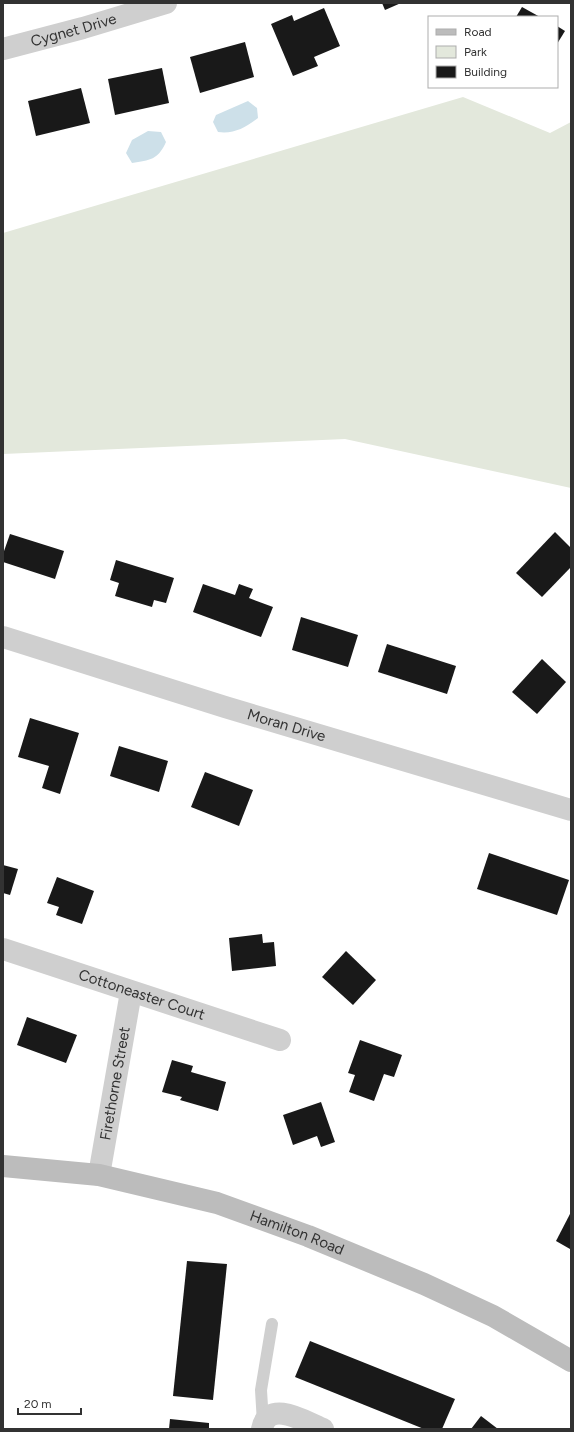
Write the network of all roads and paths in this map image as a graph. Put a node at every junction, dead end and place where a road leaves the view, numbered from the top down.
1 (166, 3) edge
2 (3, 50) edge
3 (3, 637) edge
4 (571, 810) edge
5 (3, 949) edge
6 (131, 992) junction
7 (280, 1040) dead end
8 (3, 1166) edge
9 (99, 1176) junction
10 (272, 1324) dead end
11 (571, 1360) edge
12 (263, 1426) edge
13 (323, 1429) edge

1 - 2 street, Cygnet Drive
3 - 4 street, Moran Drive
5 - 6 street, Cottoneaster Court
6 - 7 street, Cottoneaster Court
6 - 9 street, Firethorne Street
8 - 9 street, Hamilton Road
9 - 11 street, Hamilton Road
10 - 12 lane
12 - 13 street

